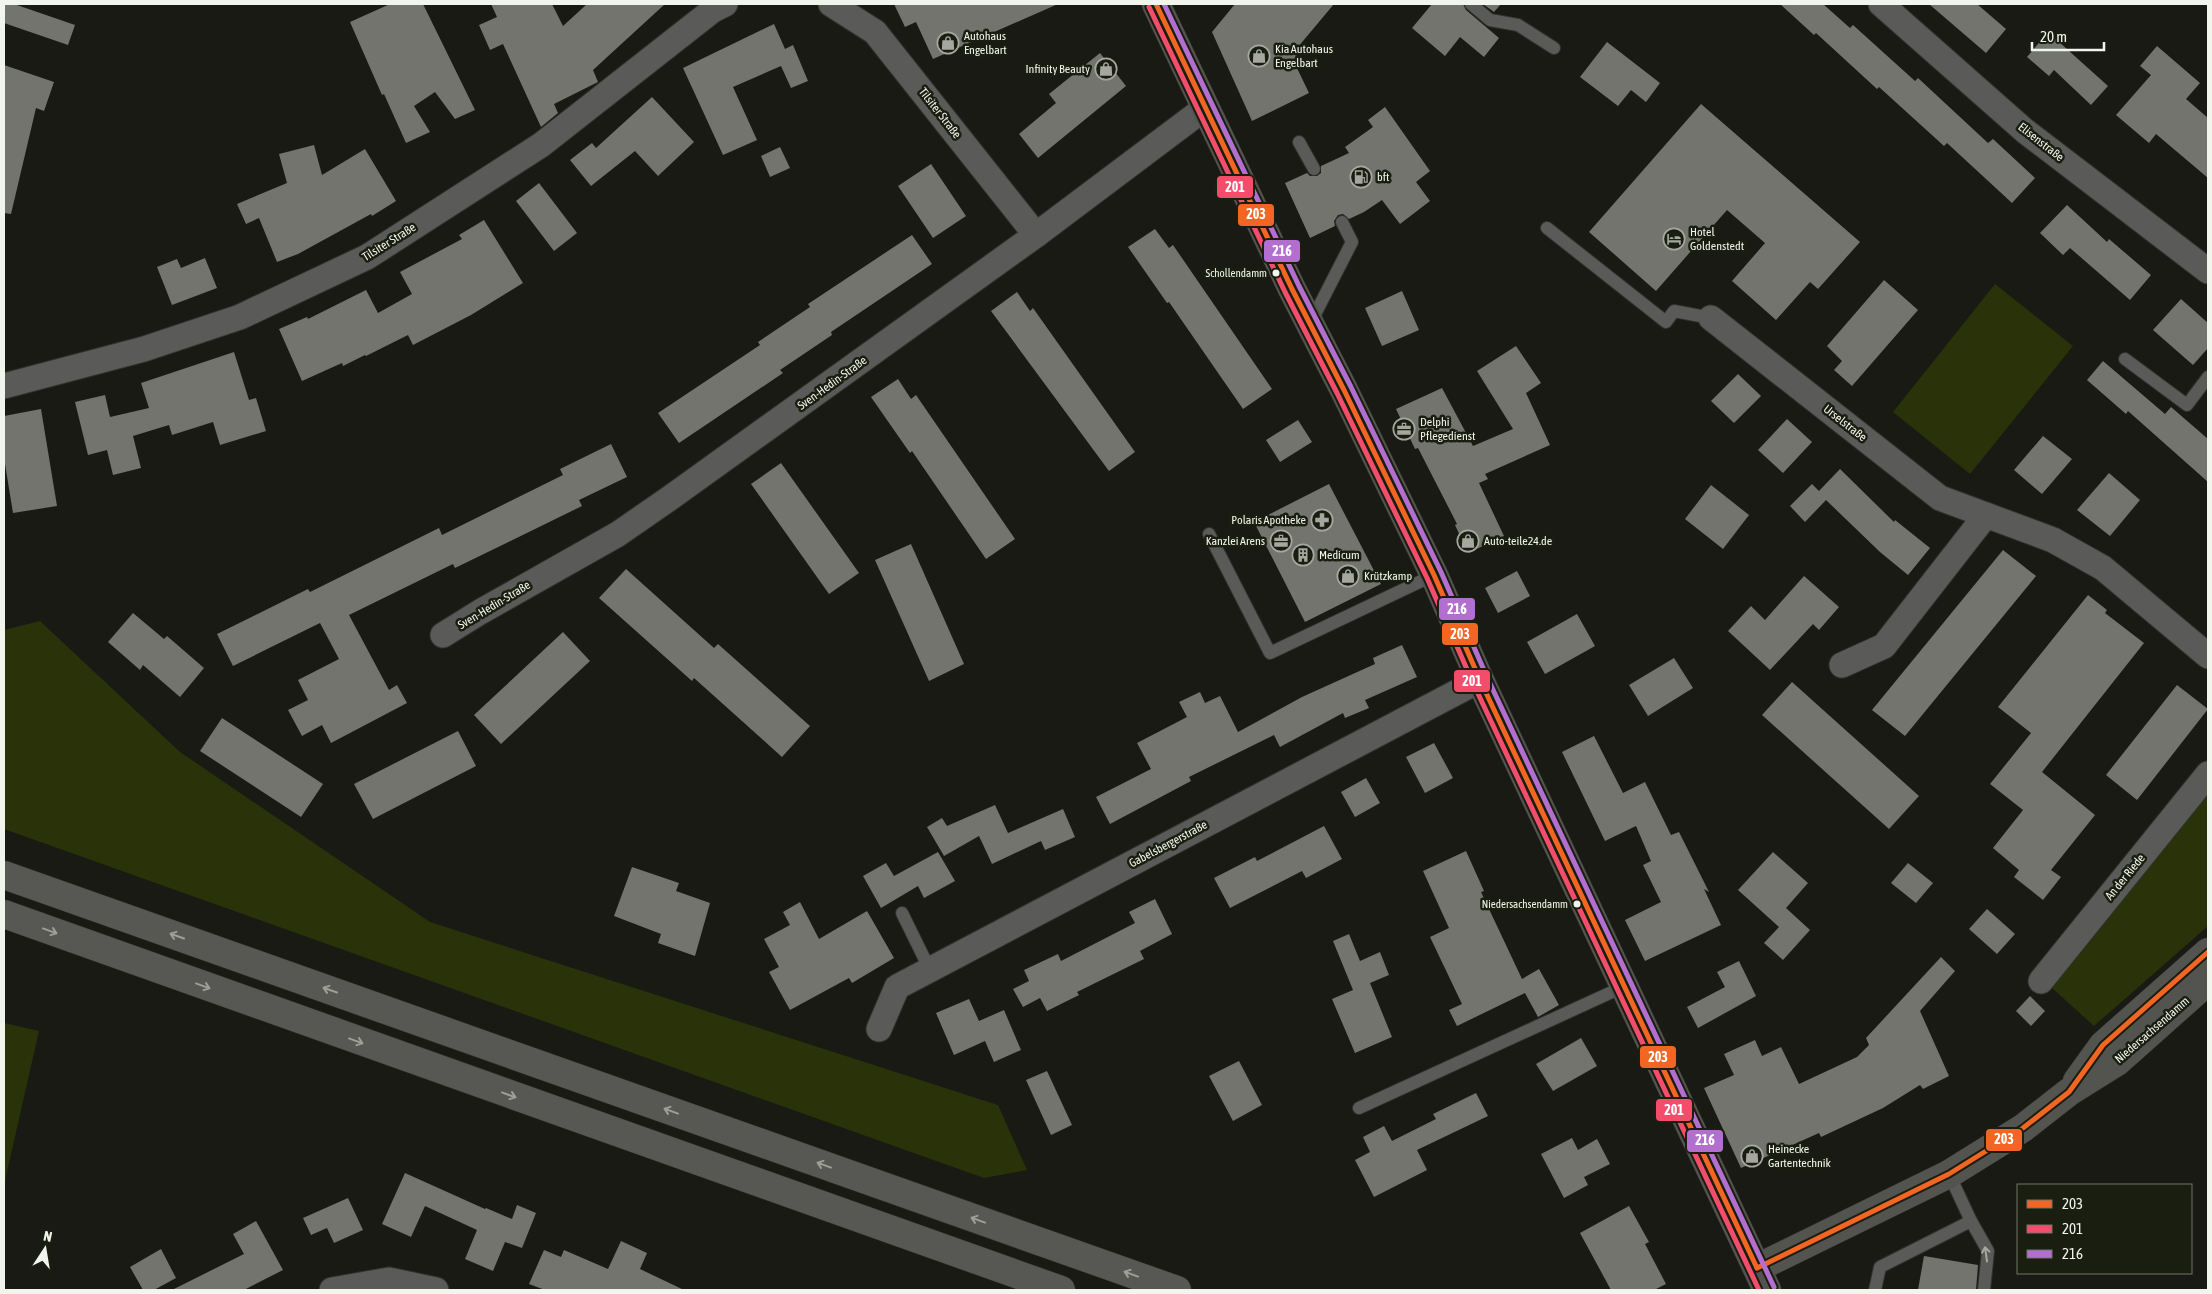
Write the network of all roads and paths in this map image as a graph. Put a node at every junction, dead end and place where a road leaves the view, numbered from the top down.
1 (724, 4) edge
2 (831, 4) edge
3 (1156, 4) edge
4 (1471, 4) edge
5 (1881, 4) edge
6 (1554, 48) dead end
7 (1205, 108) junction
8 (1299, 142) dead end
9 (1314, 169) dead end
10 (1342, 222) dead end
11 (1547, 228) dead end
12 (1036, 235) junction
13 (2208, 270) edge
14 (1711, 318) joint
15 (1310, 324) junction
16 (2125, 359) dead end
17 (2208, 377) edge
18 (4, 386) edge
19 (1986, 515) junction
20 (1209, 534) dead end
21 (1434, 576) junction
22 (444, 635) dead end
23 (2208, 656) edge
24 (1842, 665) dead end
25 (1480, 680) junction
26 (2208, 774) edge
27 (4, 875) edge
28 (902, 913) dead end
29 (4, 914) edge
30 (2208, 952) edge
31 (930, 970) junction
32 (2041, 981) dead end
33 (2208, 981) edge
34 (1625, 986) junction
35 (879, 1029) dead end
36 (2069, 1092) junction
37 (1359, 1108) dead end
38 (1949, 1174) junction
39 (1971, 1221) junction
40 (1762, 1279) edge
41 (332, 1290) edge
42 (436, 1290) edge
43 (1061, 1290) edge
44 (1177, 1290) edge
45 (1875, 1290) edge
46 (1984, 1290) edge

1 - 18 street, Tilsiter Straße
2 - 12 street, Tilsiter Straße
3 - 7 main road
4 - 6 lane
5 - 13 street, Elisenstraße
7 - 12 street, Sven-Hedin-Straße
7 - 15 main road
8 - 9 lane
10 - 15 lane
11 - 14 lane
12 - 22 street, Sven-Hedin-Straße
14 - 19 street, Urselstraße
15 - 21 main road
16 - 17 lane
19 - 23 street, Urselstraße
19 - 24 street
20 - 21 lane
21 - 25 main road
25 - 31 street, Gabelsbergerstraße
25 - 34 main road
26 - 32 street, An der Riede
44 -> 27 highway
28 - 31 lane
29 -> 43 highway
30 - 36 main road, Niedersachsendamm
31 - 35 street, Gabelsbergerstraße
33 - 36 main road, Niedersachsendamm
34 - 37 lane
34 - 40 main road
36 - 38 main road, Niedersachsendamm
38 - 39 lane
38 - 40 main road, Niedersachsendamm
39 - 45 lane
46 -> 39 lane
41 - 42 street

